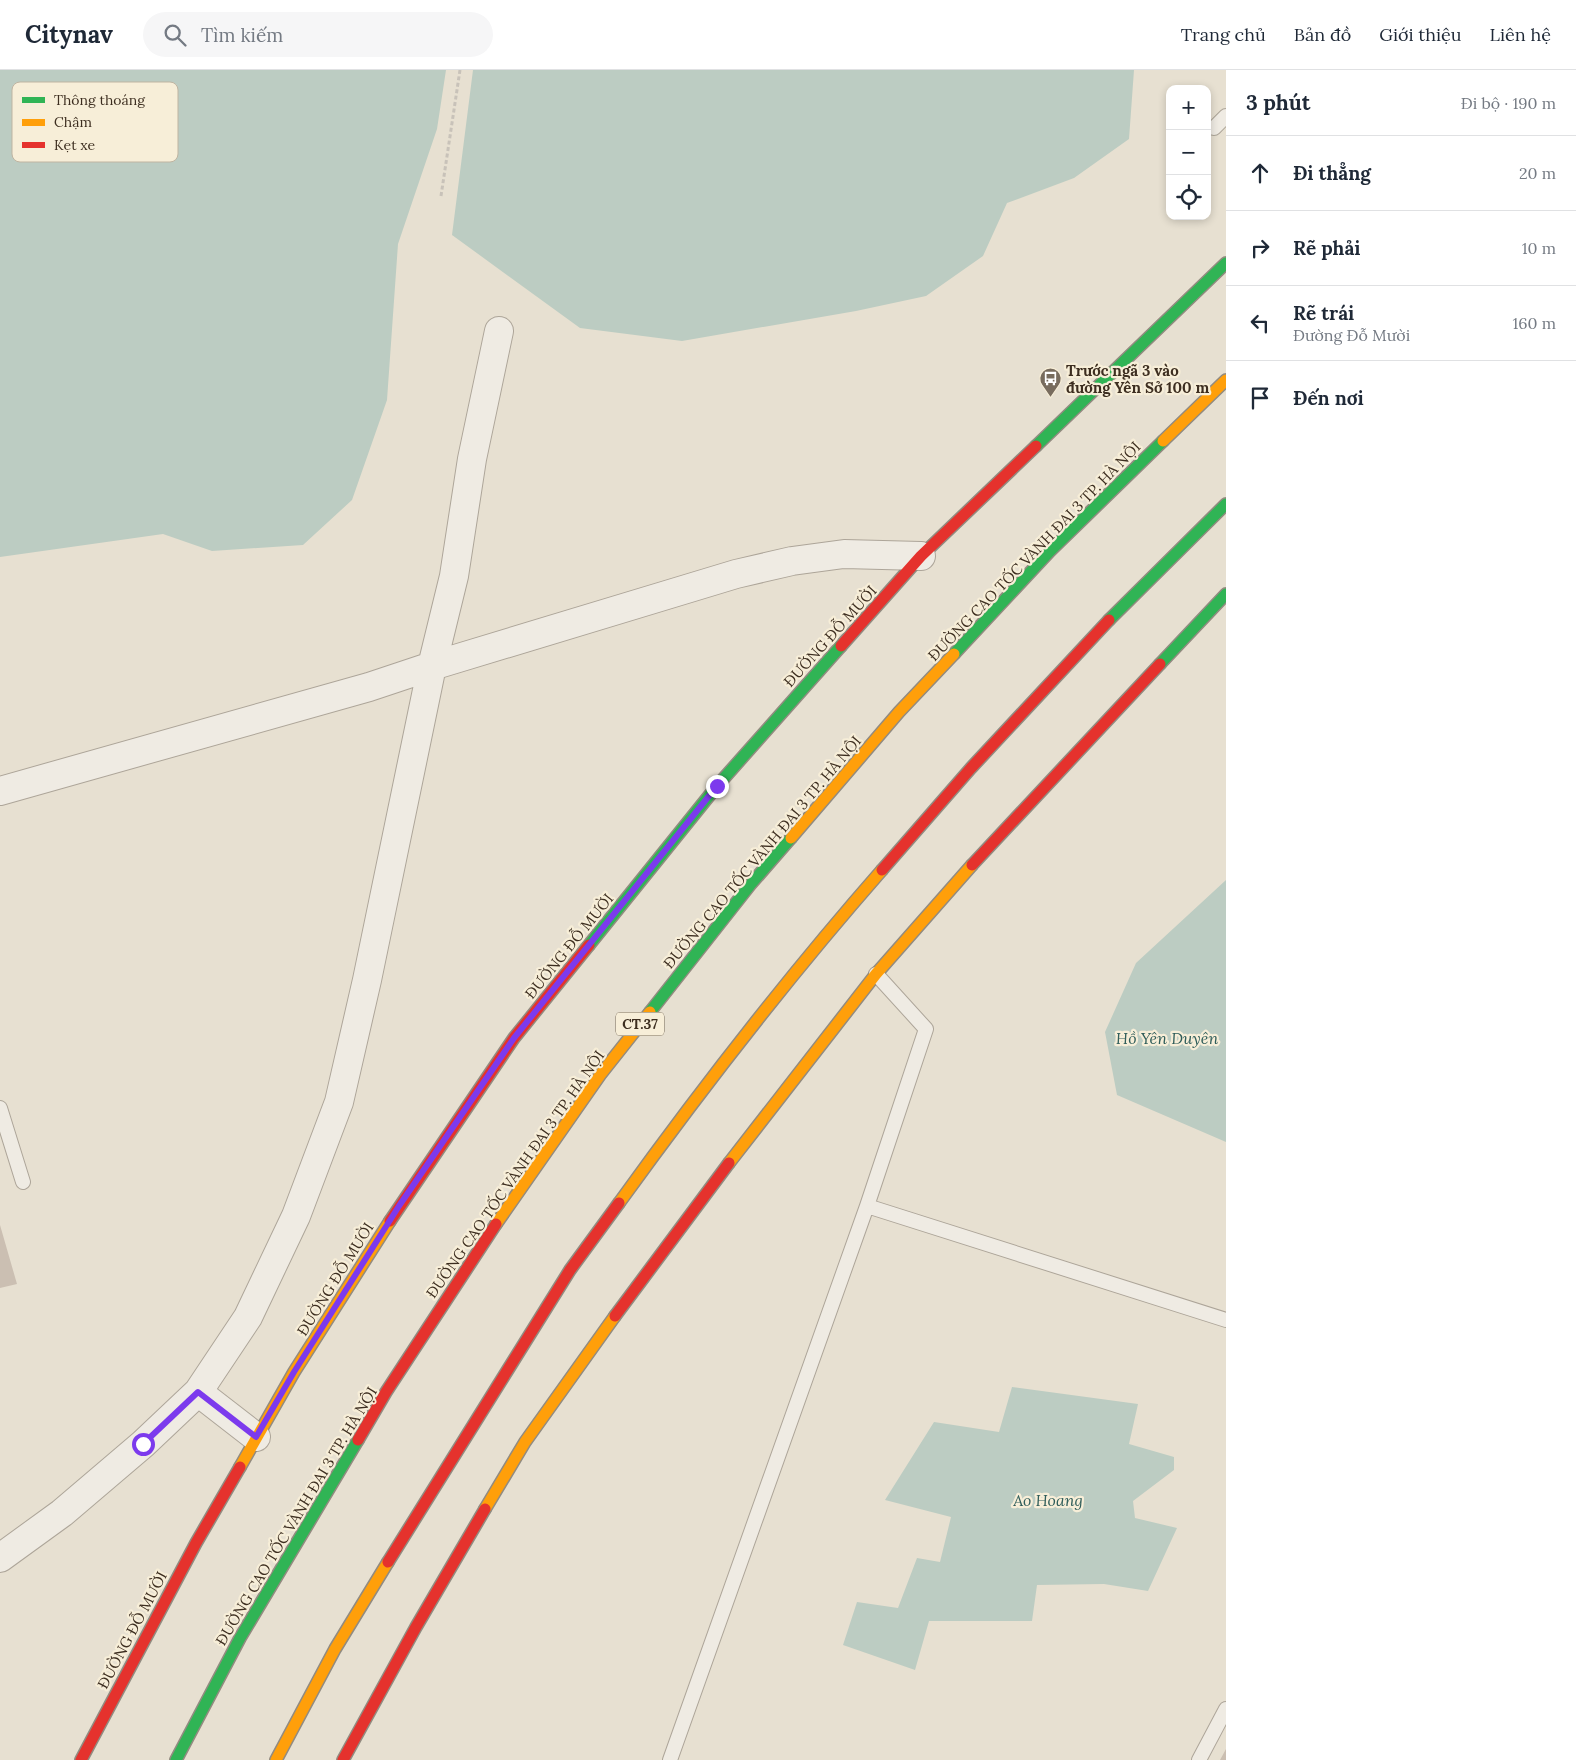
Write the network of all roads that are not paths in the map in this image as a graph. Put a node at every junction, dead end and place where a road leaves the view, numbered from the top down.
1 (1226, 116) edge
2 (1214, 128) dead end
3 (1226, 263) edge
4 (499, 331) dead end
5 (1226, 380) edge
6 (1226, 504) edge
7 (921, 556) junction
8 (1226, 594) edge
9 (432, 666) junction
10 (0, 791) edge
11 (876, 974) junction
12 (0, 1108) edge
13 (23, 1182) dead end
14 (867, 1206) junction
15 (1226, 1320) edge
16 (198, 1392) junction
17 (256, 1437) junction
18 (0, 1558) edge
19 (1226, 1710) edge
20 (81, 1760) edge
21 (176, 1760) edge
22 (276, 1760) edge
23 (343, 1760) edge
24 (670, 1760) edge
25 (1199, 1760) edge

1 - 2 lane
3 - 7 main road, ĐƯỜNG ĐỖ MƯỜI
4 - 9 street
5 - 21 main road, ĐƯỜNG CAO TỐC VÀNH ĐAI 3 TP. HÀ NỘI / CT.37
6 - 22 main road
7 - 9 street
7 - 17 main road, ĐƯỜNG ĐỖ MƯỜI
8 - 11 main road
9 - 10 street
9 - 16 street
11 - 14 lane
11 - 23 main road
12 - 13 lane
14 - 15 lane
14 - 24 lane
16 - 17 street
16 - 18 street
17 - 20 main road, ĐƯỜNG ĐỖ MƯỜI
19 - 25 lane

